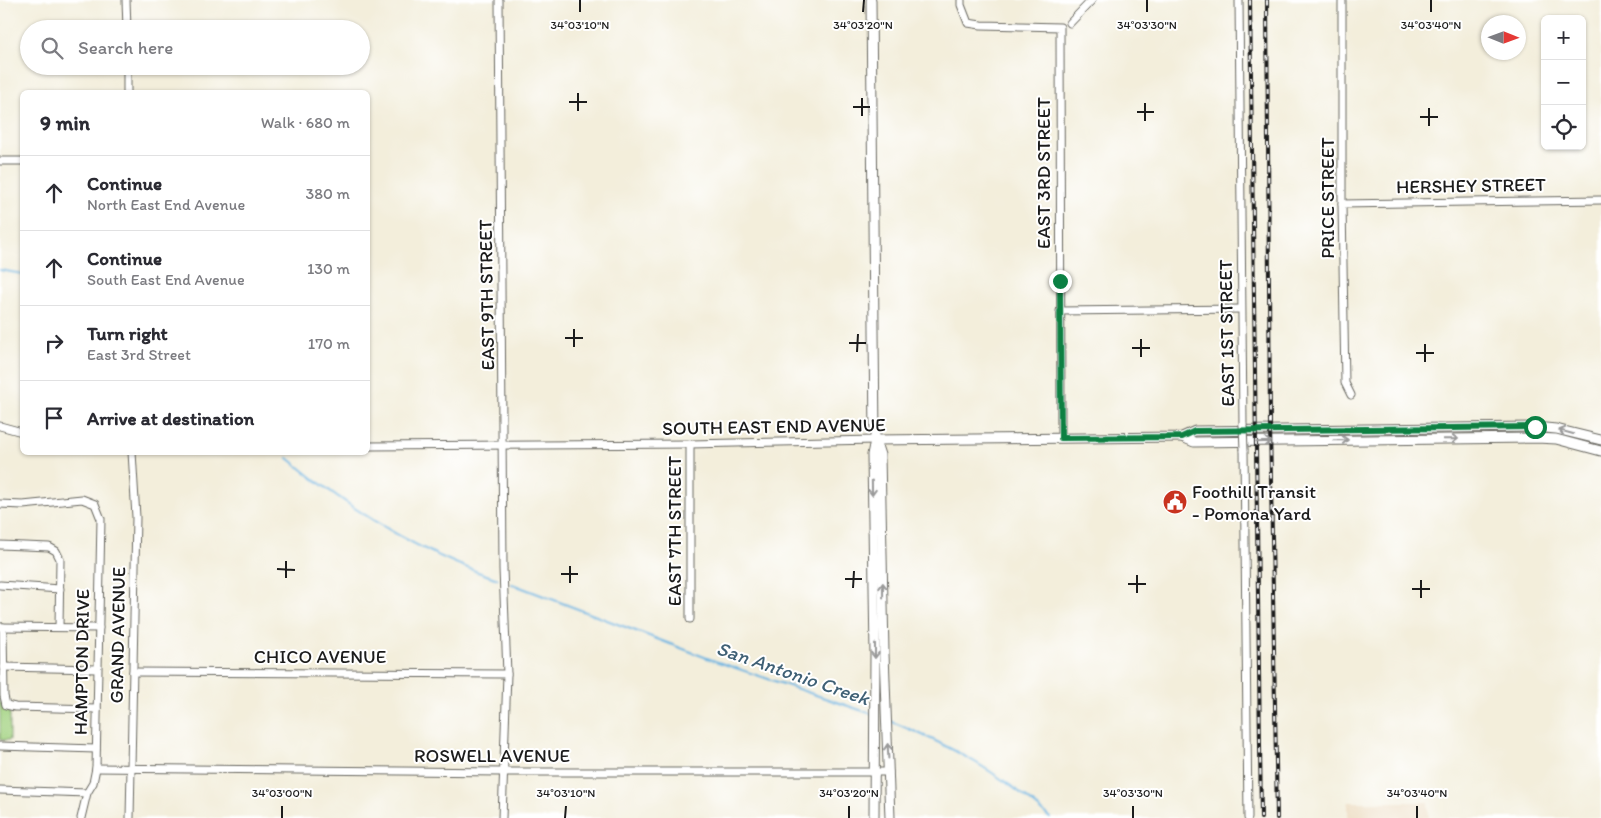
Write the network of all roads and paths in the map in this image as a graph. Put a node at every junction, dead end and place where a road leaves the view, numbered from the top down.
1 (126, 0) edge
2 (499, 0) edge
3 (871, 0) edge
4 (961, 0) edge
5 (1092, 0) edge
6 (1239, 0) edge
7 (1342, 0) edge
8 (127, 20) edge
9 (1070, 23) dead end
10 (127, 75) edge
11 (127, 90) edge
12 (20, 160) edge
13 (0, 161) edge
14 (1601, 200) edge
15 (1342, 204) junction
16 (1241, 308) junction
17 (1060, 311) junction
18 (1351, 395) dead end
19 (0, 426) edge
20 (1469, 428) junction
21 (20, 431) edge
22 (1182, 437) junction
23 (1061, 438) junction
24 (1469, 438) junction
25 (875, 440) junction
26 (1601, 440) edge
27 (690, 444) junction
28 (370, 446) edge
29 (503, 446) junction
30 (1601, 451) edge
31 (132, 455) edge
32 (0, 504) edge
33 (0, 545) edge
34 (0, 586) edge
35 (60, 589) junction
36 (690, 618) dead end
37 (2, 627) edge
38 (59, 627) junction
39 (99, 628) junction
40 (3, 667) junction
41 (97, 669) junction
42 (133, 672) junction
43 (507, 674) junction
44 (97, 709) junction
45 (0, 746) edge
46 (96, 750) junction
47 (96, 768) junction
48 (130, 768) junction
49 (502, 772) junction
50 (873, 772) junction
51 (889, 772) junction
52 (0, 790) edge
53 (87, 793) junction
54 (1248, 817) edge
55 (81, 818) edge
56 (130, 818) edge
57 (502, 818) edge
58 (874, 818) edge
59 (890, 818) edge

1 - 8 street
2 - 29 street, EAST 9TH STREET
3 - 25 main road
4 - 17 street, EAST 3RD STREET
5 - 9 street
6 - 16 street, EAST 1ST STREET
7 - 15 street, PRICE STREET
10 - 11 street
12 - 13 street
14 - 15 street, HERSHEY STREET
15 - 18 street, PRICE STREET
16 - 17 street
16 - 54 street, EAST 1ST STREET, bridge
17 - 23 street, EAST 3RD STREET
19 - 21 street
20 - 22 main road
20 - 24 main road
26 -> 20 main road
22 - 23 main road, SOUTH EAST END AVENUE
22 -> 24 main road
23 - 25 main road, SOUTH EAST END AVENUE
24 - 30 main road
25 - 27 street, SOUTH EAST END AVENUE
25 -> 50 main road
51 -> 25 main road
27 - 29 street, SOUTH EAST END AVENUE
27 - 36 street, EAST 7TH STREET
28 - 29 street, SOUTH EAST END AVENUE
29 - 43 street, EAST 9TH STREET
31 - 42 street, GRAND AVENUE
32 - 39 street, HAMPTON DRIVE
33 - 35 street
34 - 35 street
35 - 38 street
37 - 38 street
37 - 40 street
38 - 39 street
39 - 41 street, HAMPTON DRIVE
40 - 41 street
40 - 44 street
41 - 44 street, HAMPTON DRIVE
42 - 43 street, CHICO AVENUE
42 - 48 street, GRAND AVENUE
43 - 49 street, EAST 9TH STREET
44 - 46 street, HAMPTON DRIVE
45 - 46 street
46 - 47 street, HAMPTON DRIVE
47 - 48 street, ROSWELL AVENUE
47 - 53 street, HAMPTON DRIVE
48 - 49 street, ROSWELL AVENUE
48 - 56 street, GRAND AVENUE
49 - 50 street, ROSWELL AVENUE
49 - 57 street, EAST 9TH STREET
50 - 51 street, ROSWELL AVENUE
50 - 58 main road
51 - 59 main road
52 - 53 street
53 - 55 street, HAMPTON DRIVE

